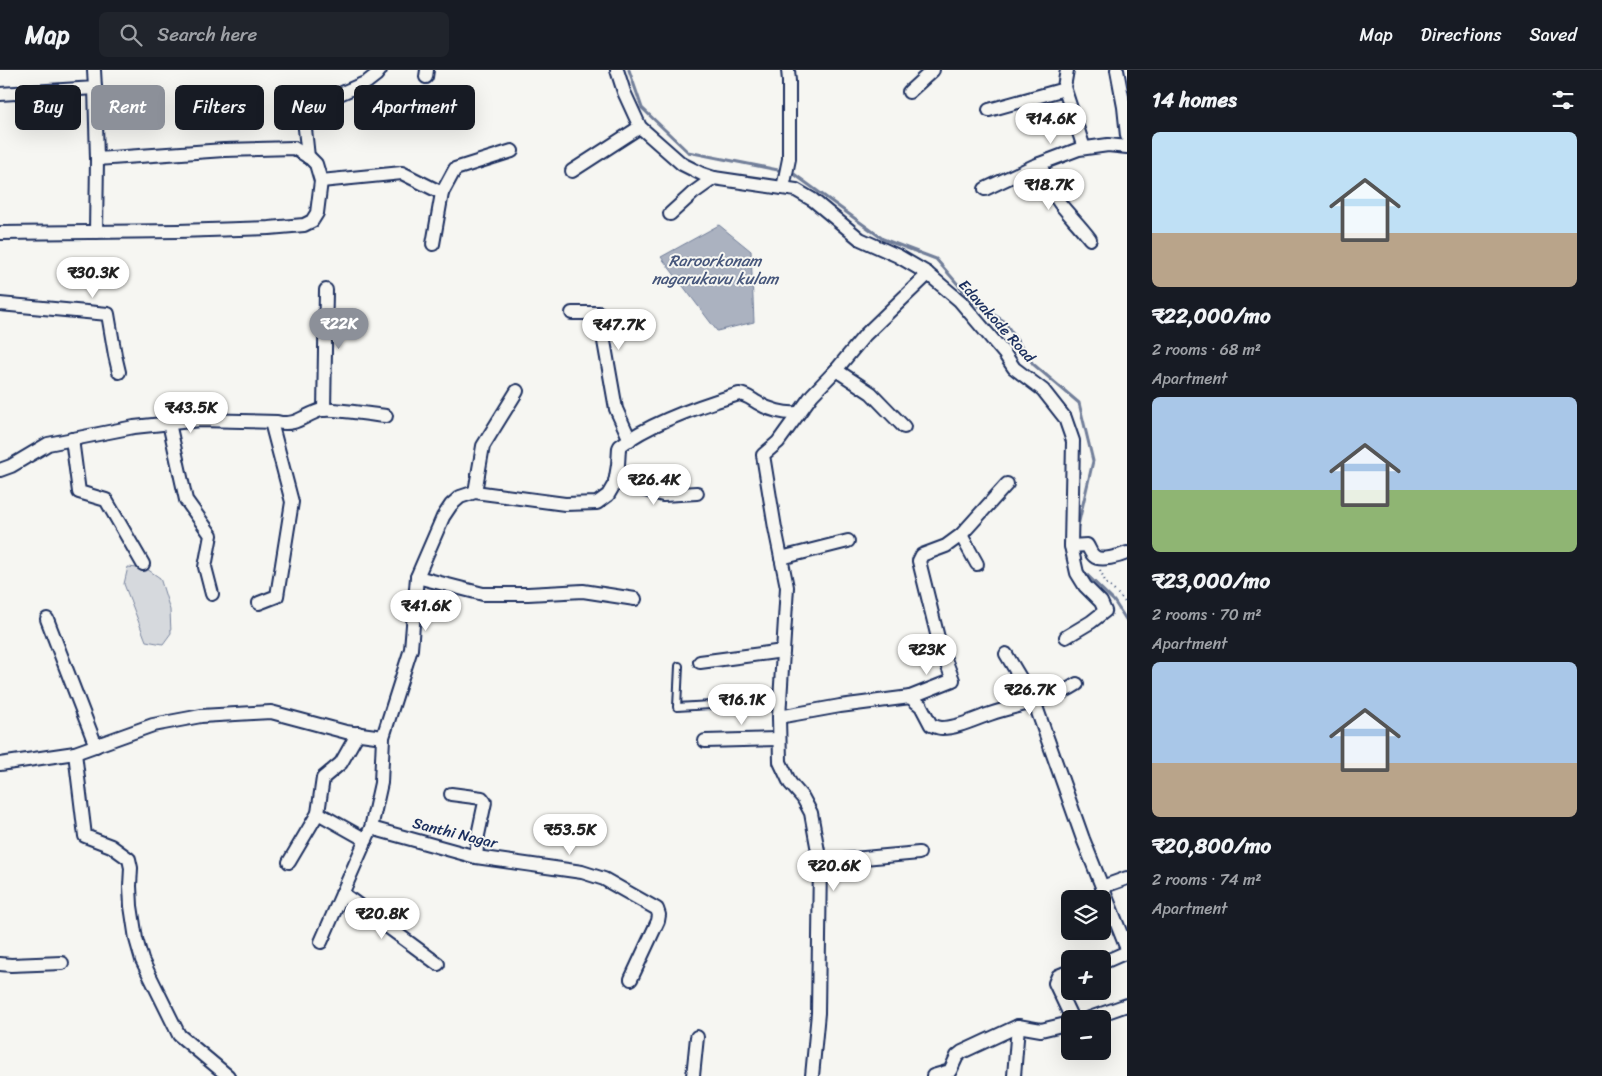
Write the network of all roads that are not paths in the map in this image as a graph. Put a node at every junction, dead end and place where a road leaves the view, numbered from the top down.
1 (94, 70) edge
2 (380, 70) edge
3 (617, 70) edge
4 (788, 70) edge
5 (933, 70) edge
6 (1067, 70) edge
7 (1117, 70) edge
8 (95, 85) edge
9 (1064, 87) junction
10 (91, 88) edge
11 (909, 92) dead end
12 (0, 94) edge
13 (989, 110) dead end
14 (640, 127) junction
15 (96, 130) edge
16 (1127, 136) edge
17 (1127, 147) edge
18 (1084, 148) junction
19 (512, 151) dead end
20 (308, 157) junction
21 (97, 159) junction
22 (1040, 164) junction
23 (572, 171) dead end
24 (714, 178) junction
25 (321, 180) junction
26 (783, 188) junction
27 (984, 189) dead end
28 (442, 193) junction
29 (670, 214) dead end
30 (96, 232) junction
31 (0, 233) edge
32 (1090, 239) dead end
33 (433, 244) dead end
34 (927, 273) junction
35 (326, 290) dead end
36 (0, 304) edge
37 (572, 313) dead end
38 (836, 370) junction
39 (120, 372) dead end
40 (517, 391) dead end
41 (324, 410) junction
42 (798, 413) junction
43 (386, 416) dead end
44 (271, 422) junction
45 (169, 423) junction
46 (904, 427) dead end
47 (72, 439) junction
48 (630, 440) junction
49 (0, 470) edge
50 (615, 481) junction
51 (1007, 484) dead end
52 (475, 492) junction
53 (697, 493) dead end
54 (961, 535) junction
55 (848, 541) dead end
56 (1082, 548) junction
57 (1127, 553) edge
58 (781, 558) junction
59 (143, 564) dead end
60 (977, 564) dead end
61 (416, 577) junction
62 (212, 594) dead end
63 (635, 599) dead end
64 (259, 603) dead end
65 (48, 619) dead end
66 (1066, 636) dead end
67 (783, 651) junction
68 (1006, 654) dead end
69 (700, 662) dead end
70 (679, 666) dead end
71 (1077, 684) dead end
72 (910, 697) junction
73 (780, 701) junction
74 (1034, 701) junction
75 (779, 717) junction
76 (358, 733) junction
77 (383, 737) junction
78 (779, 739) junction
79 (705, 741) dead end
80 (96, 746) junction
81 (75, 753) junction
82 (0, 764) edge
83 (451, 794) dead end
84 (318, 813) junction
85 (368, 834) junction
86 (919, 853) dead end
87 (476, 857) junction
88 (290, 862) dead end
89 (820, 862) junction
90 (1127, 878) edge
91 (1102, 887) junction
92 (342, 893) junction
93 (321, 942) dead end
94 (1126, 945) edge
95 (1111, 957) edge
96 (62, 962) dead end
97 (0, 964) edge
98 (438, 964) dead end
99 (1061, 975) edge
100 (631, 979) dead end
101 (1061, 996) edge
102 (1127, 1005) edge
103 (1111, 1011) edge
104 (1018, 1026) junction
105 (1061, 1026) edge
106 (697, 1037) dead end
107 (951, 1073) edge
108 (228, 1076) edge
109 (692, 1076) edge
110 (812, 1076) edge
111 (933, 1076) edge
112 (1014, 1076) edge

1 - 8 street
2 - 20 street
3 - 14 street
4 - 26 street
5 - 11 street
6 - 9 street
7 - 16 street
9 - 13 street
9 - 18 street
10 - 12 street
14 - 23 street
14 - 24 street, Edavakode Road
15 - 21 street
17 - 18 street
18 - 22 street
19 - 28 street
20 - 21 street
20 - 25 street
21 - 30 street
22 - 27 street
22 - 32 street
24 - 26 street, Edavakode Road
24 - 29 street
25 - 28 street
25 - 30 street
26 - 34 street, Edavakode Road
28 - 33 street
30 - 31 street
34 - 38 street
34 - 56 street, Edavakode Road
35 - 41 street
36 - 39 street
37 - 48 street
38 - 42 street
38 - 46 street
40 - 52 street
41 - 43 street
41 - 44 street
42 - 48 street
42 - 58 street
44 - 45 street
44 - 64 street
45 - 47 street
45 - 62 street
47 - 49 street
47 - 59 street
48 - 50 street
50 - 52 street
50 - 53 street
51 - 54 street
52 - 61 street
54 - 60 street
54 - 72 street
55 - 58 street
56 - 57 street
56 - 66 street, Edavakode Road
58 - 67 street
61 - 63 street
61 - 77 street
65 - 80 street
67 - 69 street
67 - 73 street
68 - 74 street
70 - 73 lane
71 - 74 street
72 - 74 street
72 - 75 street
73 - 75 street
74 - 91 street
75 - 78 street
76 - 77 street
76 - 80 street
76 - 84 street
77 - 85 street
78 - 79 street
78 - 89 street
80 - 81 street
81 - 82 street
81 - 108 street
83 - 87 street
84 - 85 street, Santhi Nagar
84 - 88 street
85 - 87 street, Santhi Nagar
85 - 92 street
86 - 89 street
87 - 100 street, Santhi Nagar
89 - 110 street
90 - 91 street
91 - 94 street
92 - 93 street
92 - 98 street
94 - 95 street
96 - 97 street
99 - 101 street
102 - 103 street
104 - 105 street
104 - 107 street
104 - 112 street
106 - 109 street
107 - 111 street

